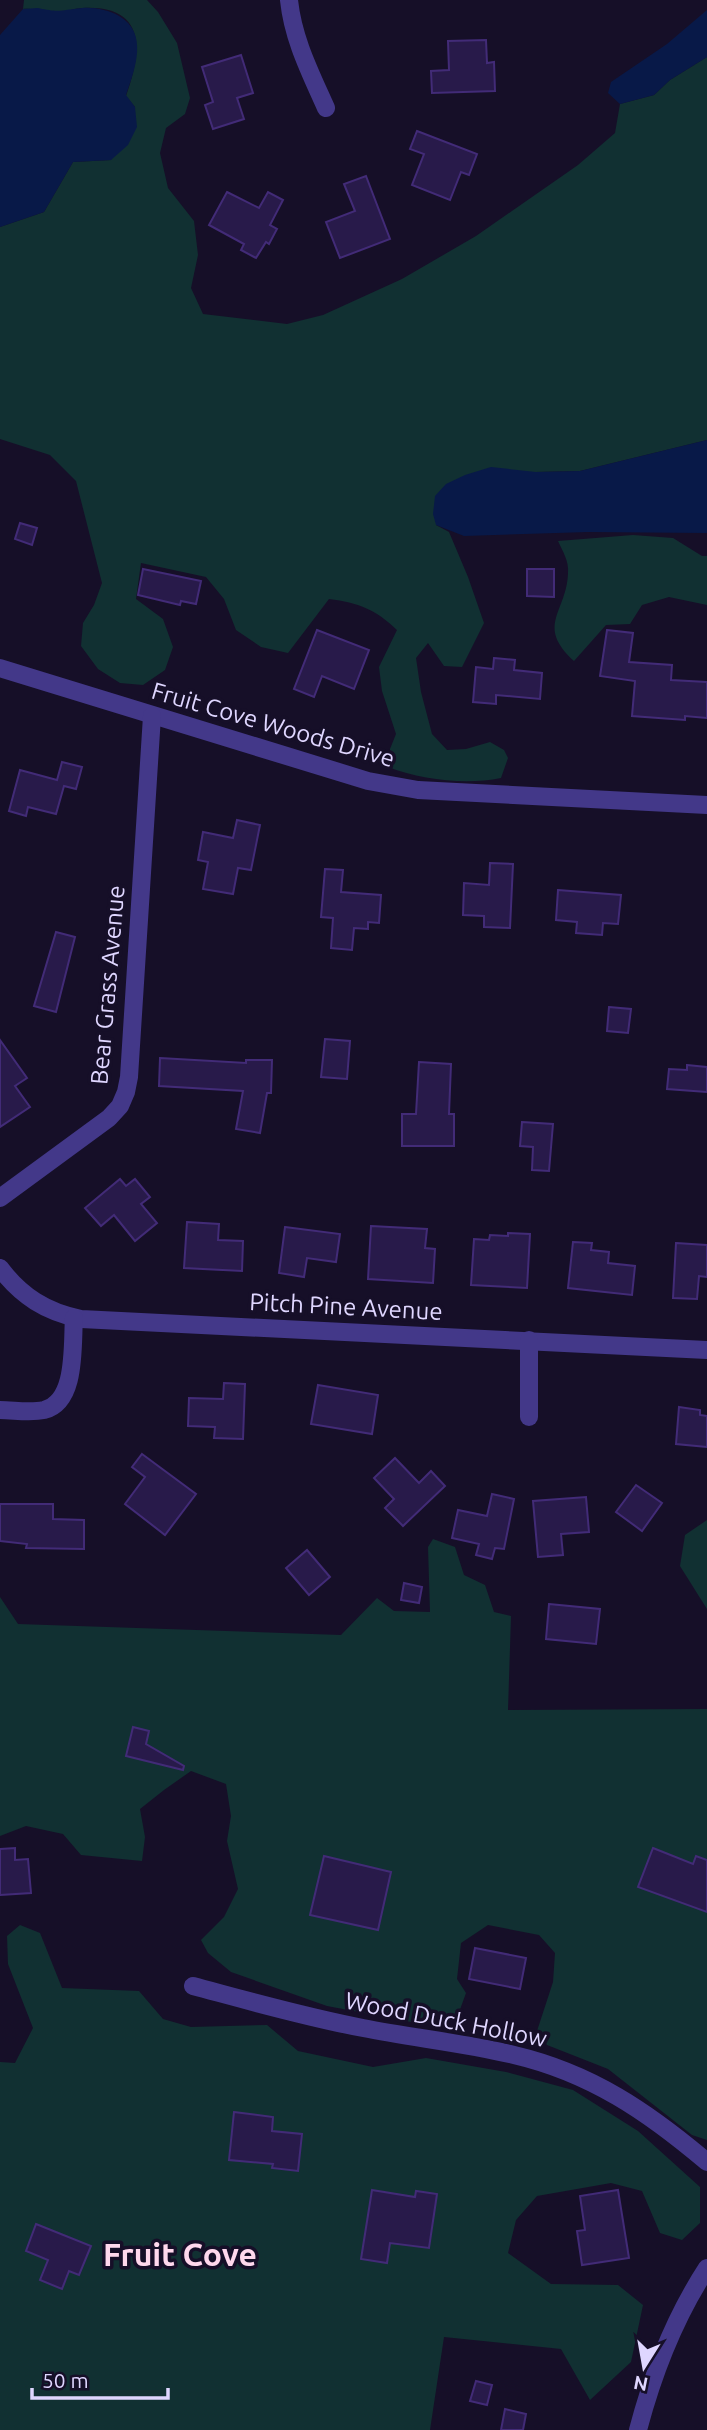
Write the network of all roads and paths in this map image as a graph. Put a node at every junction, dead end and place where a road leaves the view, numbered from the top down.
1 (289, 0) edge
2 (326, 108) dead end
3 (0, 668) edge
4 (152, 716) junction
5 (707, 804) edge
6 (0, 1198) edge
7 (0, 1268) edge
8 (74, 1318) junction
9 (529, 1340) junction
10 (707, 1350) edge
11 (0, 1410) edge
12 (529, 1417) dead end
13 (192, 1986) dead end
14 (707, 2162) edge
15 (707, 2267) edge
16 (638, 2430) edge

1 - 2 street
3 - 4 street, Fruit Cove Woods Drive
4 - 5 street, Fruit Cove Woods Drive
4 - 6 street, Bear Grass Avenue
7 - 8 street, Pitch Pine Avenue
8 - 9 street, Pitch Pine Avenue
8 - 11 street
9 - 10 street, Pitch Pine Avenue
9 - 12 street
13 - 14 street, Wood Duck Hollow
15 - 16 street

